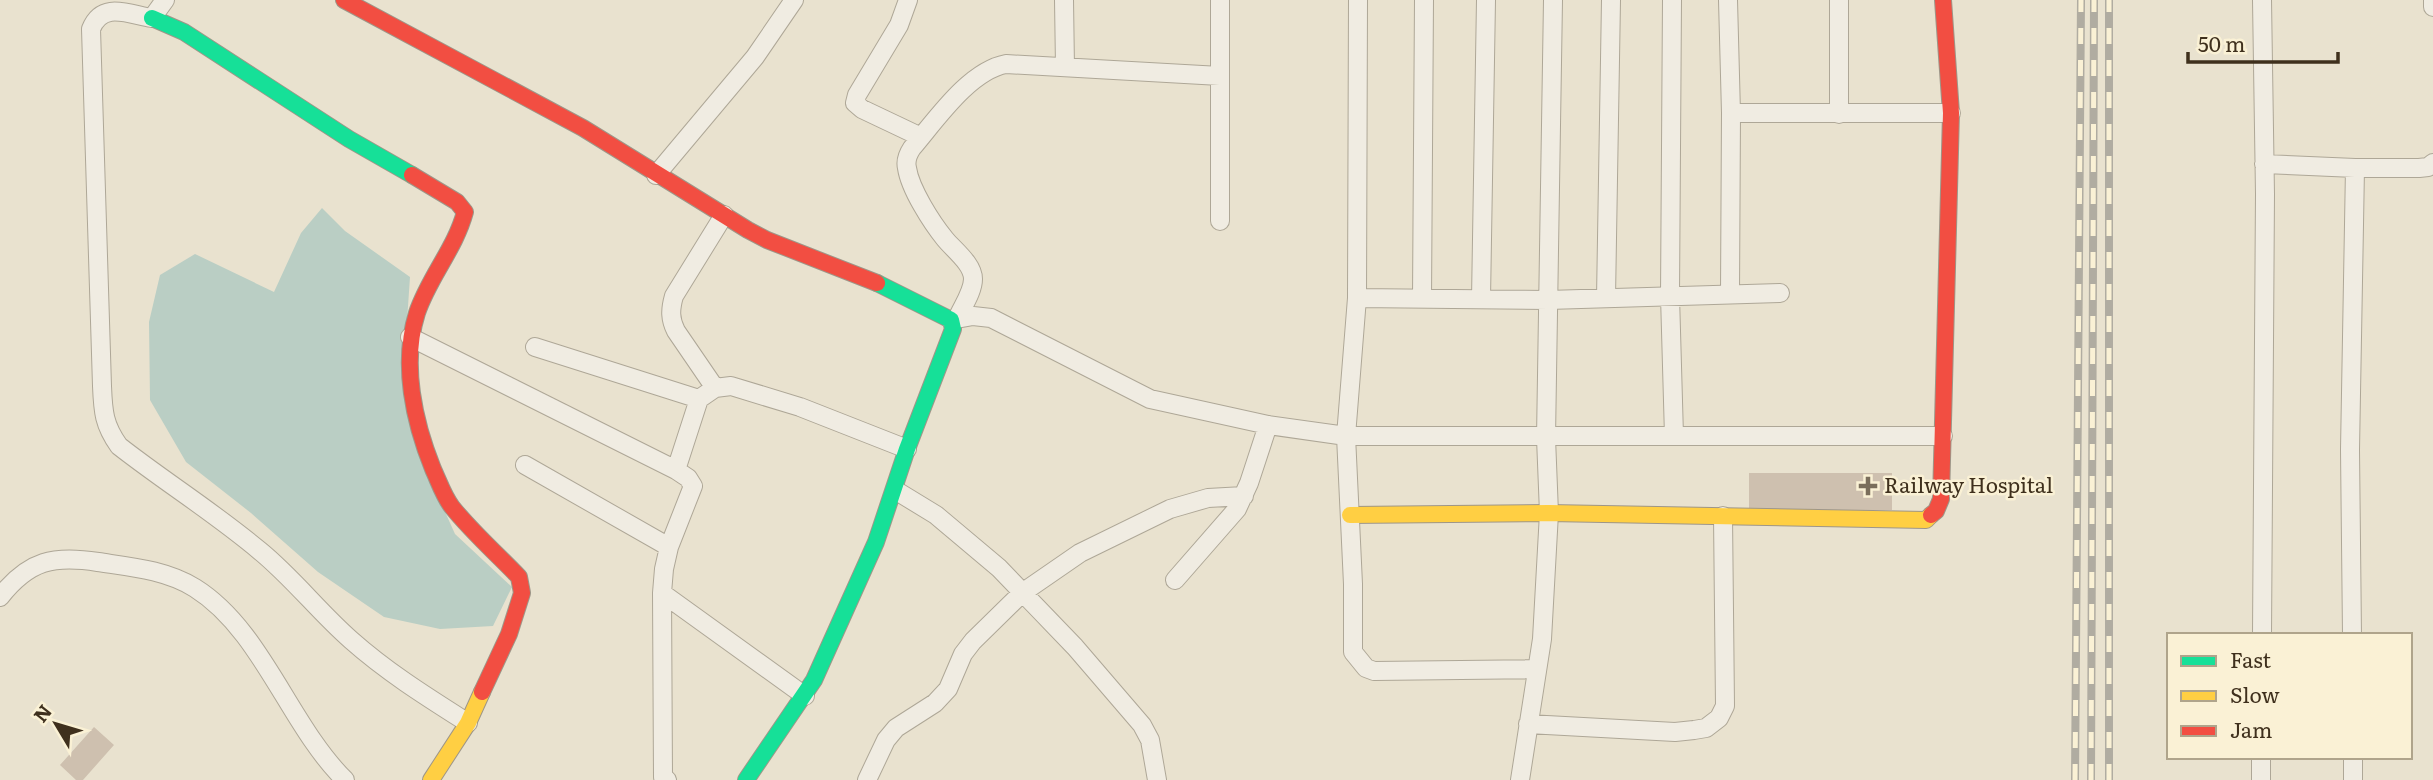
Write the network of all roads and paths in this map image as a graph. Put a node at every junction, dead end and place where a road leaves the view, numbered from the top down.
1 (165, 0) edge
2 (344, 0) edge
3 (794, 0) edge
4 (908, 0) edge
5 (1064, 0) edge
6 (1220, 0) edge
7 (1358, 0) edge
8 (1424, 0) edge
9 (1486, 0) edge
10 (1553, 0) edge
11 (1611, 0) edge
12 (1672, 0) edge
13 (1728, 0) edge
14 (1839, 0) edge
15 (1943, 0) edge
16 (2262, 0) edge
17 (2433, 0) edge
18 (2433, 7) edge
19 (152, 19) junction
20 (1065, 67) junction
21 (1220, 76) junction
22 (1731, 113) junction
23 (1951, 113) junction
24 (1839, 114) junction
25 (921, 137) junction
26 (2433, 163) edge
27 (2264, 164) junction
28 (2355, 168) junction
29 (656, 176) junction
30 (724, 215) junction
31 (1220, 220) dead end
32 (1730, 293) junction
33 (1780, 293) dead end
34 (1670, 296) junction
35 (1357, 298) junction
36 (1422, 298) junction
37 (1606, 298) junction
38 (1481, 299) junction
39 (1548, 300) junction
40 (954, 320) junction
41 (410, 337) junction
42 (535, 347) dead end
43 (715, 388) junction
44 (699, 399) junction
45 (1268, 425) junction
46 (1346, 436) junction
47 (1674, 436) junction
48 (1942, 436) junction
49 (1546, 438) junction
50 (907, 449) junction
51 (525, 465) dead end
52 (676, 470) junction
53 (895, 490) junction
54 (1244, 496) junction
55 (1549, 513) junction
56 (1350, 515) junction
57 (1723, 516) junction
58 (669, 548) junction
59 (1175, 580) dead end
60 (662, 593) junction
61 (1022, 593) junction
62 (0, 597) edge
63 (2262, 633) edge
64 (2352, 633) edge
65 (1537, 669) junction
66 (805, 696) junction
67 (468, 723) junction
68 (1528, 724) junction
69 (2261, 759) edge
70 (2353, 759) edge
71 (664, 779) edge
72 (345, 780) edge
73 (431, 780) edge
74 (746, 780) edge
75 (867, 780) edge
76 (1157, 780) edge
77 (1520, 780) edge
78 (2261, 780) edge
79 (2353, 780) edge

1 - 19 street
2 - 29 street
3 - 29 street
4 - 25 street
5 - 20 street
6 - 21 street
7 - 35 street
8 - 36 street
9 - 38 street
10 - 39 street
11 - 37 street
12 - 34 street
13 - 22 street
14 - 24 street
15 - 23 street
16 - 27 street
17 - 18 street
19 - 41 street
19 - 67 street
20 - 21 street
20 - 25 street
21 - 31 street
22 - 24 street
22 - 32 street
23 - 24 street
23 - 48 street
25 - 40 street
26 - 28 street
27 - 28 street
27 - 63 street
28 - 64 street
29 - 30 street
30 - 40 street
30 - 43 street
32 - 33 street
32 - 34 street
34 - 37 street
34 - 47 street
35 - 36 street
35 - 46 street
36 - 38 street
37 - 39 street
38 - 39 street
39 - 49 street
40 - 45 street
40 - 50 street
41 - 52 street
41 - 67 street
42 - 44 street
43 - 44 street
43 - 50 street
44 - 52 street
45 - 46 street
45 - 54 street
46 - 49 street
46 - 56 street
47 - 48 street
47 - 49 street
48 - 57 street
49 - 55 street
50 - 53 street
51 - 58 street
52 - 58 street
53 - 61 street
53 - 66 street
54 - 59 street
54 - 61 street
55 - 56 street
55 - 57 street
55 - 65 street
56 - 65 street
57 - 68 street
58 - 60 street
60 - 66 street
60 - 71 street
61 - 75 street
61 - 76 street
62 - 72 street
65 - 68 street
66 - 74 street
67 - 73 street
68 - 77 street
69 - 78 street
70 - 79 street

